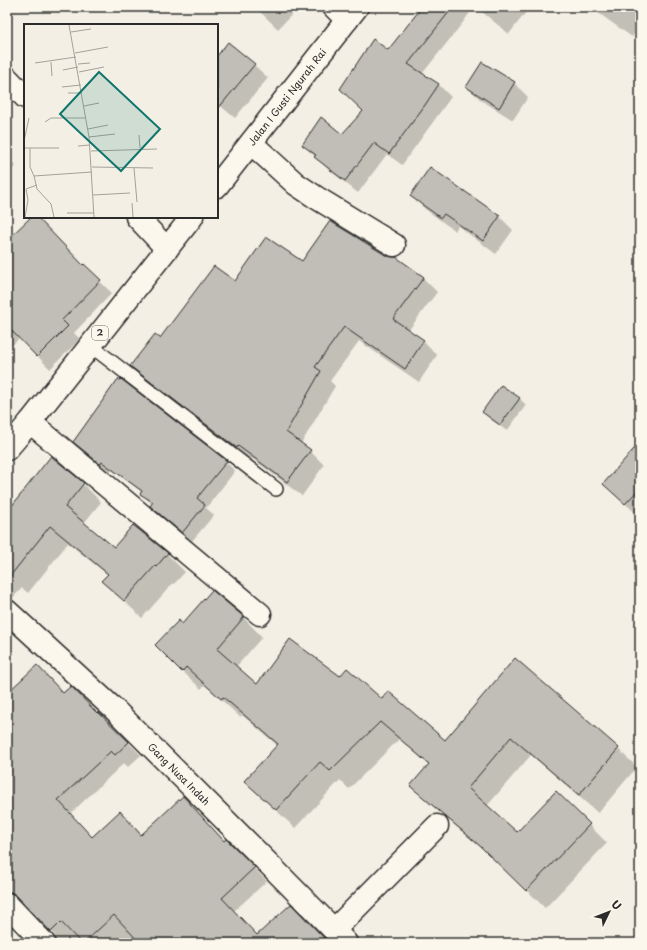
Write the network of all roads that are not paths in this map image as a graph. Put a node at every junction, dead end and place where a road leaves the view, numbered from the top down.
1 (346, 11) edge
2 (7, 78) edge
3 (24, 96) edge
4 (251, 143) junction
5 (218, 185) edge
6 (138, 218) edge
7 (191, 218) edge
8 (394, 245) dead end
9 (167, 249) junction
10 (90, 345) junction
11 (30, 422) junction
12 (7, 449) edge
13 (276, 489) dead end
14 (7, 611) edge
15 (260, 614) dead end
16 (437, 826) dead end
17 (7, 904) edge
18 (340, 936) edge
19 (44, 943) edge

1 - 4 main road, Jalan I Gusti Ngurah Rai
2 - 3 main road
4 - 5 main road, Jalan I Gusti Ngurah Rai
4 - 8 main road
6 - 9 main road
7 - 9 main road, 2
9 - 10 main road, 2
10 - 11 main road, 2
10 - 13 lane
11 - 12 main road, 2
11 - 15 main road
14 - 18 main road, Gang Nusa Indah
16 - 18 main road
17 - 19 main road

